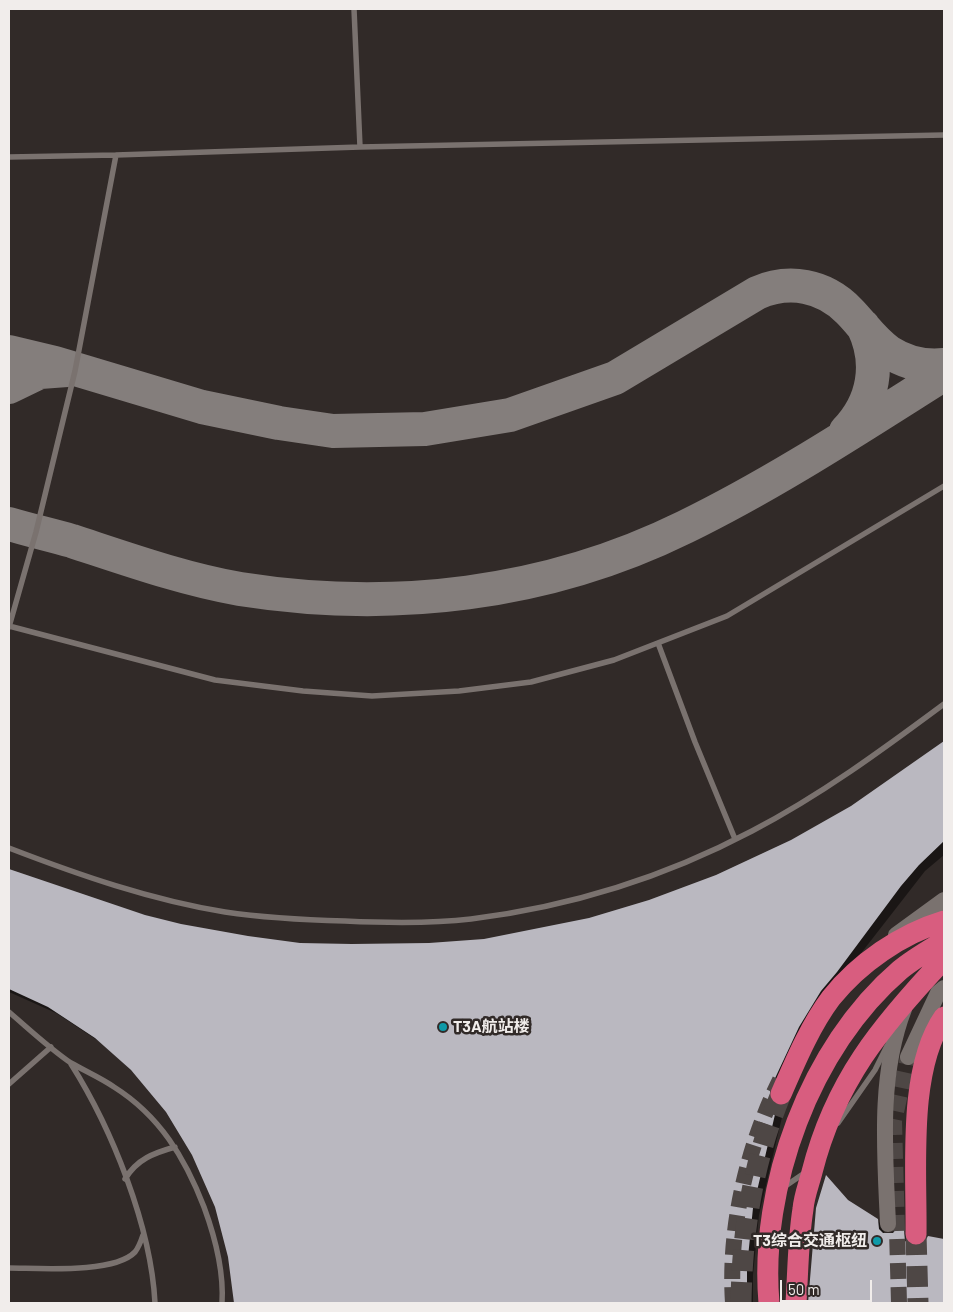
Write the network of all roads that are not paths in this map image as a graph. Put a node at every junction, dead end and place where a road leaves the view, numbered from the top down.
1 (354, 9) edge
2 (944, 135) edge
3 (360, 147) junction
4 (116, 155) junction
5 (9, 157) edge
6 (944, 486) edge
7 (9, 627) edge
8 (658, 643) junction
9 (944, 704) edge
10 (735, 839) junction
11 (9, 848) edge
12 (944, 900) edge
13 (944, 921) edge
14 (944, 929) edge
15 (944, 941) edge
16 (944, 959) edge
17 (944, 988) edge
18 (9, 1012) edge
19 (944, 1017) edge
20 (897, 1027) junction
21 (803, 1035) dead end
22 (51, 1047) junction
23 (908, 1056) tunnel mouth
24 (70, 1062) junction
25 (9, 1084) edge
26 (781, 1094) tunnel mouth
27 (175, 1147) junction
28 (125, 1179) junction
29 (768, 1189) dead end
30 (888, 1224) dead end
31 (144, 1233) junction
32 (916, 1234) tunnel mouth
33 (9, 1268) edge
34 (155, 1303) edge
35 (222, 1303) edge
36 (769, 1303) edge
37 (796, 1303) edge

1 - 3 lane
2 - 3 lane
3 - 4 lane
4 - 5 lane
4 - 7 lane
6 - 8 lane
7 - 8 lane
8 - 10 lane
9 - 10 lane
10 - 11 lane
12 - 21 main road
13 - 26 highway
14 - 20 main road
15 - 36 highway
16 - 37 highway
17 - 23 main road
18 - 22 lane
19 - 32 highway
20 - 29 lane
20 - 30 main road
22 - 24 lane
22 - 25 lane
24 - 27 lane
24 - 28 lane
27 - 28 lane
27 - 35 lane
28 - 31 lane
31 - 33 lane
31 - 34 lane

